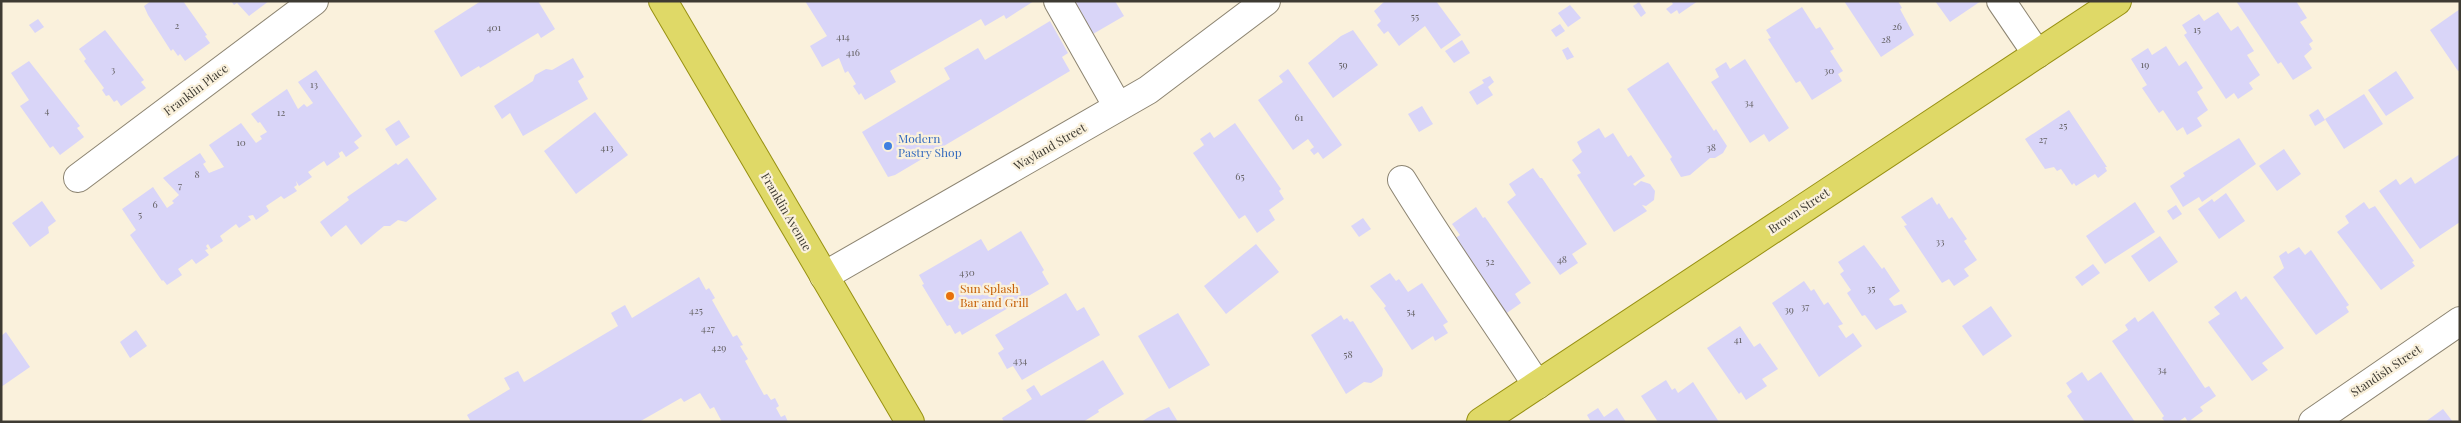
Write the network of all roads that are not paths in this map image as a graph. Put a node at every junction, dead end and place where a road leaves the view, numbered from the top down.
1 (314, 1) edge
2 (663, 1) edge
3 (1058, 1) edge
4 (1266, 1) edge
5 (2001, 1) edge
6 (2107, 4) edge
7 (2037, 54) junction
8 (1118, 108) junction
9 (78, 178) dead end
10 (1402, 180) dead end
11 (824, 276) junction
12 (2460, 321) edge
13 (1537, 385) junction
14 (910, 422) edge
15 (1481, 422) edge
16 (2312, 422) edge

1 - 9 street, Franklin Place
2 - 11 main road, Franklin Avenue
3 - 8 street
4 - 8 street, Wayland Street
5 - 7 street
6 - 7 main road, Brown Street
7 - 13 main road, Brown Street
8 - 11 street, Wayland Street
10 - 13 street
11 - 14 main road, Franklin Avenue
12 - 16 street, Standish Street
13 - 15 main road, Brown Street

